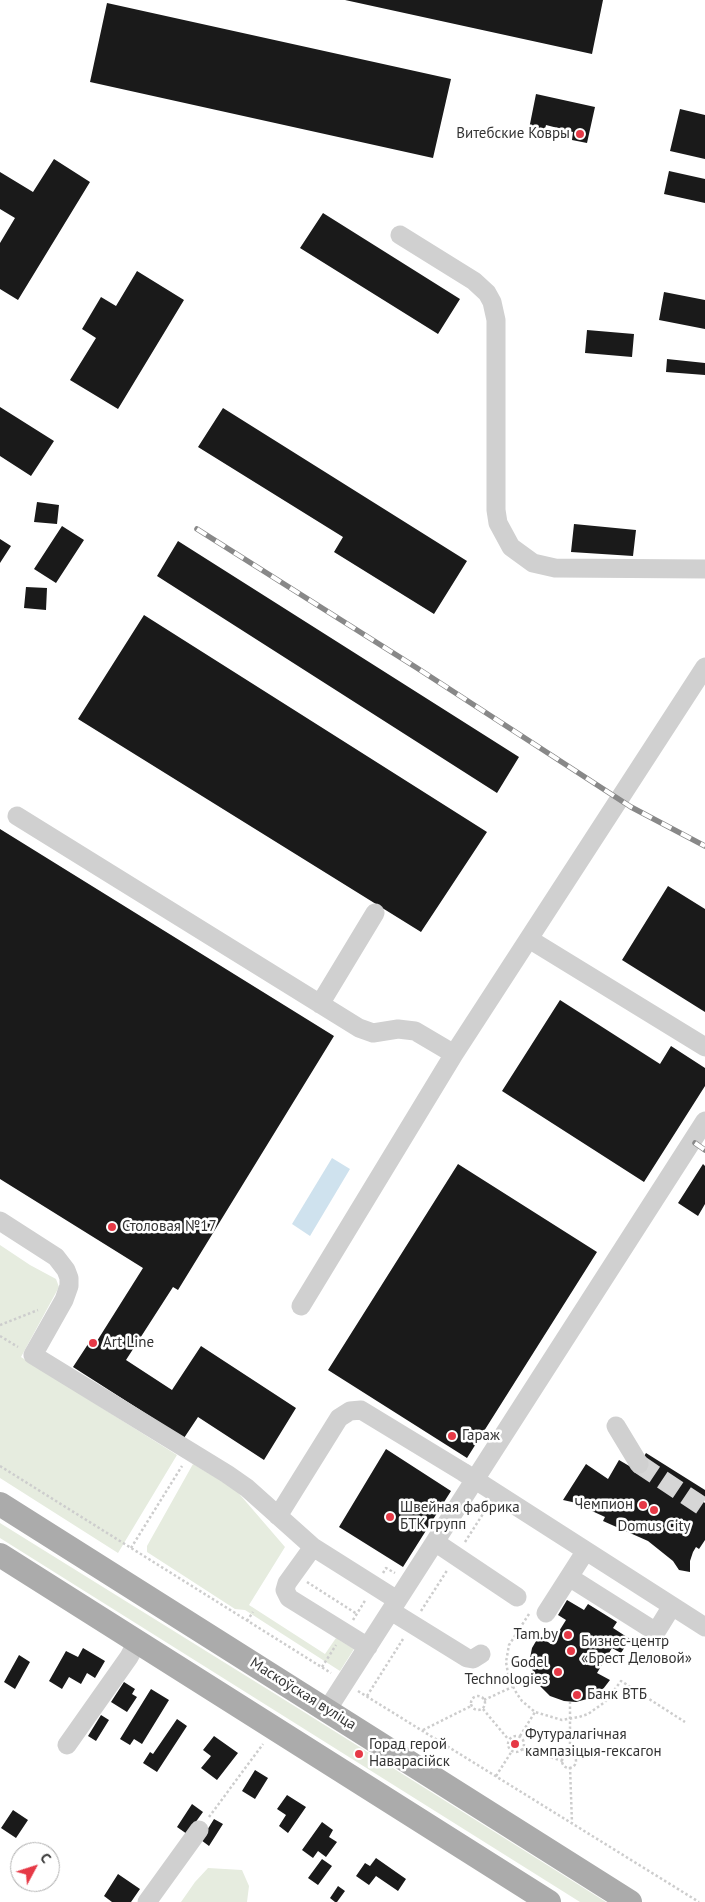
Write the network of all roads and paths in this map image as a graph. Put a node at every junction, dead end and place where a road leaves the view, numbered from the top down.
1 (400, 235) dead end
2 (705, 569) edge
3 (705, 667) edge
4 (17, 816) dead end
5 (375, 913) dead end
6 (529, 939) junction
7 (320, 1004) junction
8 (705, 1047) edge
9 (454, 1054) junction
10 (705, 1121) edge
11 (0, 1221) edge
12 (64, 1300) junction
13 (301, 1306) dead end
14 (0, 1325) edge
15 (0, 1336) edge
16 (33, 1355) junction
17 (616, 1426) dead end
18 (183, 1464) dead end
19 (639, 1464) tunnel mouth
20 (0, 1466) edge
21 (474, 1480) junction
22 (495, 1494) junction
23 (0, 1504) edge
24 (278, 1516) junction
25 (435, 1542) junction
26 (313, 1547) junction
27 (131, 1548) junction
28 (585, 1552) junction
29 (0, 1555) edge
30 (456, 1556) junction
31 (294, 1574) junction
32 (398, 1575) dead end
33 (569, 1577) junction
34 (374, 1586) junction
35 (517, 1597) dead end
36 (394, 1606) junction
37 (672, 1606) junction
38 (253, 1612) dead end
39 (546, 1613) joint
40 (357, 1614) junction
41 (247, 1621) junction
42 (413, 1624) junction
43 (705, 1627) edge
44 (344, 1633) junction
45 (137, 1642) junction
46 (368, 1647) junction
47 (481, 1654) dead end
48 (322, 1667) junction
49 (534, 1677) dead end
50 (345, 1682) junction
51 (512, 1686) junction
52 (367, 1696) junction
53 (484, 1700) junction
54 (570, 1702) dead end
55 (471, 1706) junction
56 (483, 1709) junction
57 (328, 1710) junction
58 (535, 1712) junction
59 (569, 1719) junction
60 (685, 1722) dead end
61 (422, 1730) junction
62 (520, 1736) junction
63 (508, 1740) junction
64 (263, 1744) dead end
65 (67, 1745) dead end
66 (522, 1749) junction
67 (512, 1751) junction
68 (570, 1754) junction
69 (563, 1760) junction
70 (570, 1767) junction
71 (496, 1776) junction
72 (572, 1823) junction
73 (199, 1830) joint
74 (147, 1902) edge
75 (549, 1902) edge
76 (630, 1902) edge
77 (699, 1902) edge

1 - 2 lane
3 - 6 lane
4 - 7 lane
5 - 7 lane
6 - 8 lane
6 - 9 lane
7 - 9 lane
9 - 13 lane
10 - 21 lane
11 - 12 lane
12 - 14 path
12 - 16 lane
15 - 16 path
16 - 24 lane
17 - 19 lane
18 - 27 path
20 - 27 path
21 - 22 lane
21 - 24 lane
21 - 25 lane
22 - 28 lane
22 - 30 path
23 - 57 main road, Маскоўская вуліца
24 - 26 lane
25 - 30 lane
25 - 36 lane
26 - 31 lane
26 - 34 lane
27 - 41 path
28 - 33 lane
28 - 37 lane
29 - 45 main road
30 - 35 lane
30 - 42 path
31 - 40 path
31 - 44 lane
32 - 34 path
33 - 37 lane
33 - 39 lane
34 - 36 lane
34 - 40 path
36 - 42 lane
36 - 46 lane
37 - 43 lane
38 - 41 path
39 - 51 path
40 - 44 path
41 - 48 path
42 - 47 lane
42 - 52 path
44 - 46 lane
44 - 48 path
45 - 65 lane
45 - 75 main road
46 - 50 lane
48 - 50 path
49 - 51 path
50 - 52 path
50 - 57 lane
51 - 53 path
51 - 58 path
52 - 61 path
53 - 55 path
53 - 56 path
54 - 59 path
55 - 56 path
55 - 61 path
56 - 63 path
57 - 76 main road, Маскоўская вуліца
58 - 59 path
58 - 62 path
59 - 60 path
59 - 68 path
61 - 71 path
62 - 63 path
62 - 66 path
63 - 67 path
64 - 73 path
66 - 67 path
66 - 69 path
67 - 71 path
68 - 69 path
68 - 70 path
69 - 70 path
70 - 72 path
71 - 72 path
72 - 77 path
73 - 74 lane

